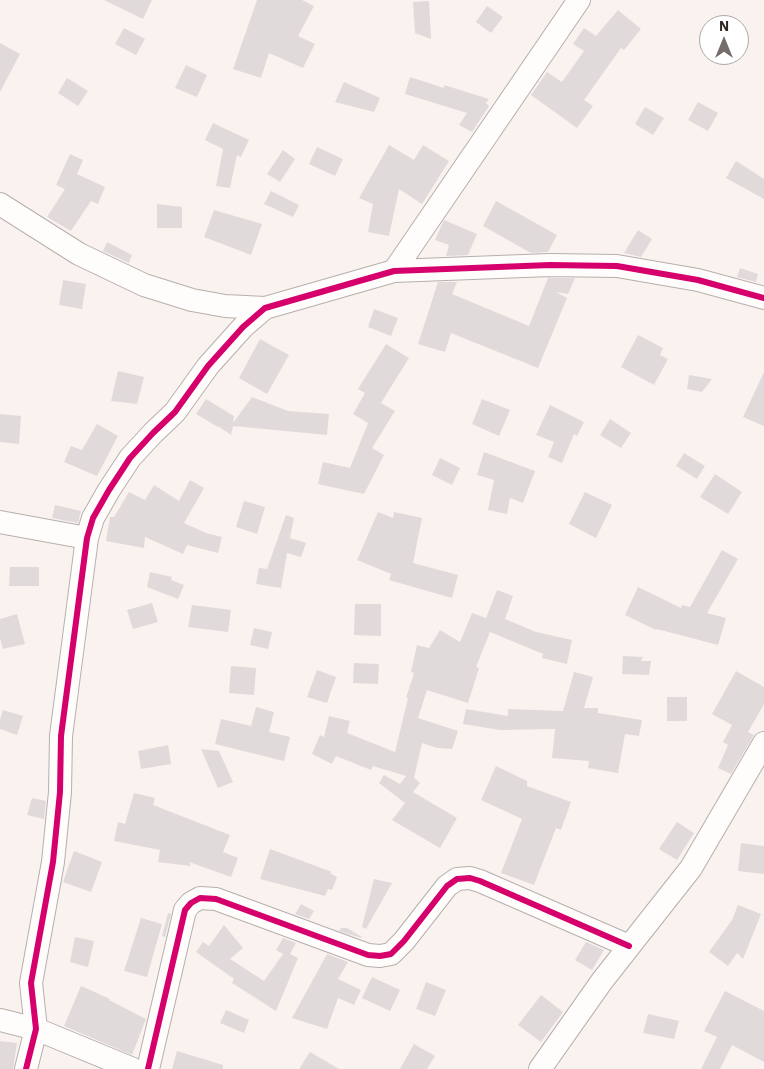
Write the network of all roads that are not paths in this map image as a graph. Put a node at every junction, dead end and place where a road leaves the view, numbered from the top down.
1 (579, 0) edge
2 (0, 204) edge
3 (394, 271) junction
4 (764, 298) edge
5 (265, 308) junction
6 (0, 522) edge
7 (87, 538) junction
8 (764, 743) edge
9 (629, 946) junction
10 (0, 1020) edge
11 (36, 1029) junction
12 (26, 1069) edge
13 (133, 1069) edge
14 (148, 1069) edge
15 (540, 1069) edge

1 - 3 street
2 - 5 street
3 - 4 street
3 - 5 street
5 - 7 street
6 - 7 street
7 - 11 street
8 - 9 street
9 - 14 street
9 - 15 street
10 - 11 street
11 - 12 street
11 - 13 street

